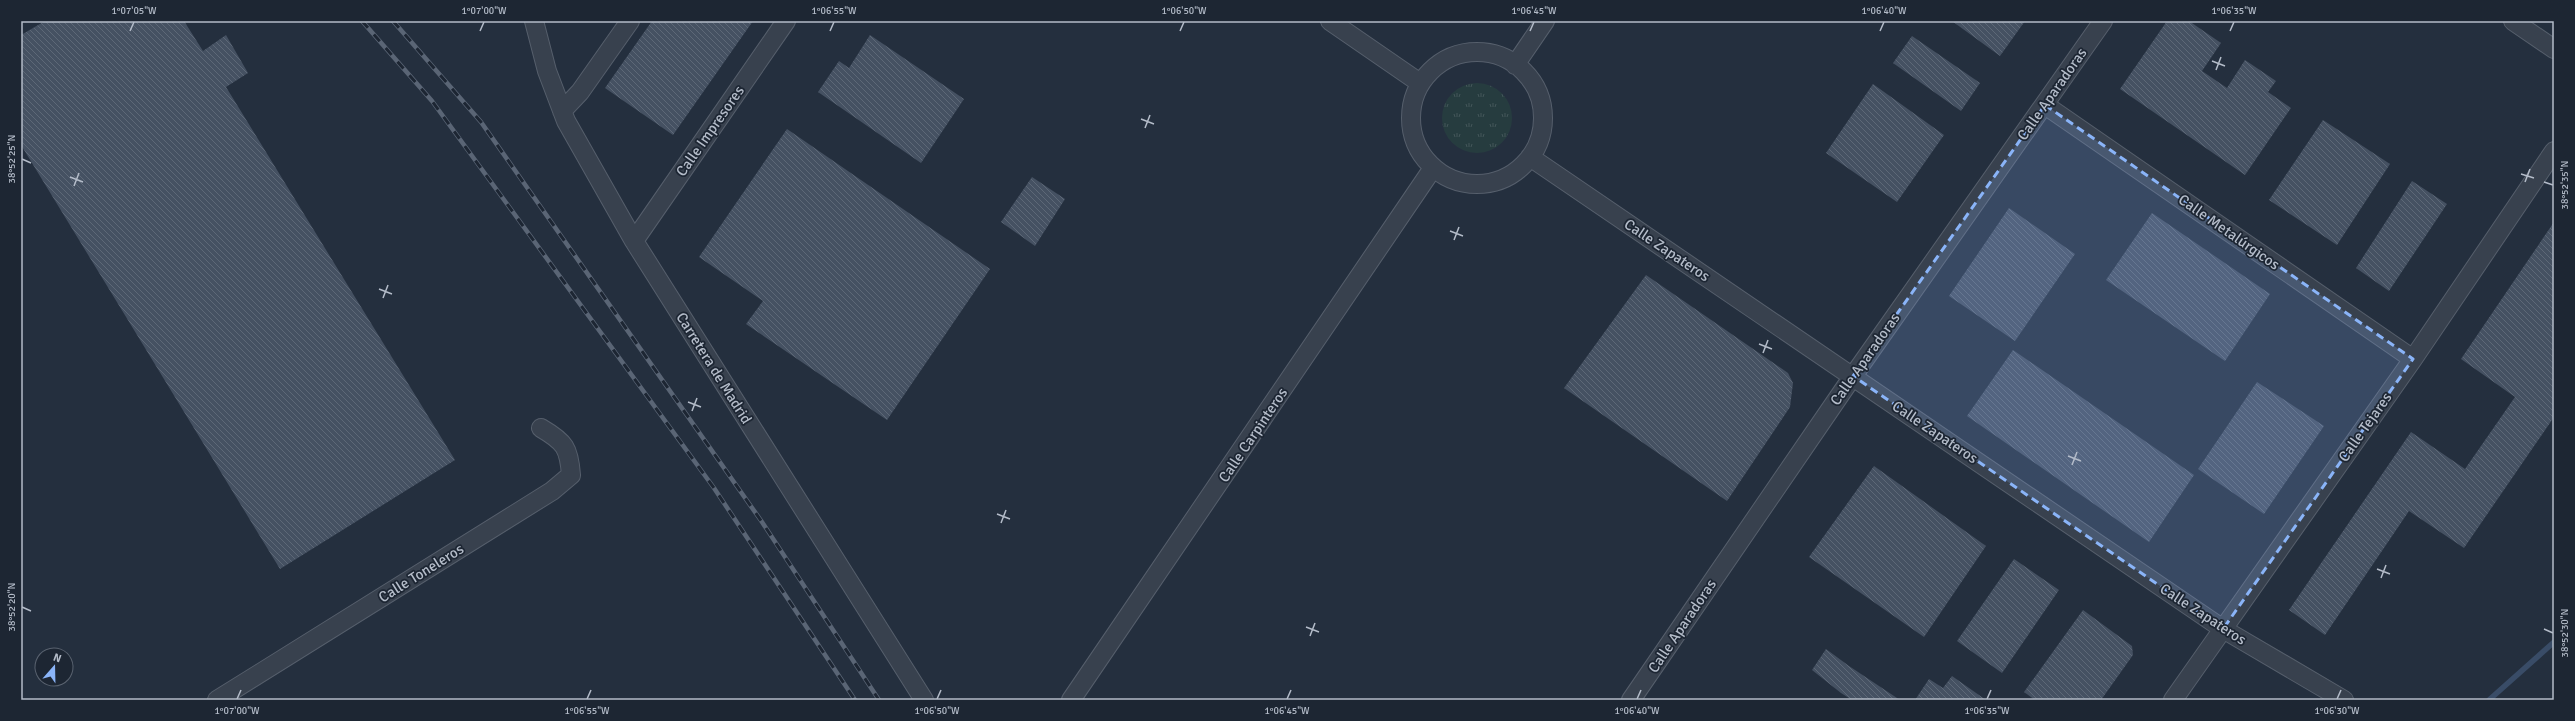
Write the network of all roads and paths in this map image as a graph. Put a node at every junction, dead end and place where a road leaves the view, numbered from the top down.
1 (534, 21) edge
2 (630, 21) edge
3 (786, 21) edge
4 (1330, 21) edge
5 (1545, 21) edge
6 (2103, 21) edge
7 (2513, 21) edge
8 (2554, 49) edge
9 (1515, 65) junction
10 (1420, 83) junction
11 (2045, 105) junction
12 (562, 111) junction
13 (2554, 151) edge
14 (1530, 157) junction
15 (1433, 168) junction
16 (634, 242) junction
17 (2413, 359) junction
18 (1853, 376) junction
19 (541, 428) dead end
20 (2223, 629) junction
21 (217, 700) edge
22 (924, 700) edge
23 (1071, 700) edge
24 (1631, 700) edge
25 (2173, 700) edge
26 (2344, 700) edge

1 - 12 street, Carretera de Madrid
2 - 12 street
3 - 16 street, Calle Impresores
4 - 10 street
5 - 9 street
6 - 11 street, Calle Aparadoras
7 - 8 street
9 - 10 street
9 - 14 street
10 - 15 street
11 - 17 street, Calle Metalúrgicos
11 - 18 street, Calle Aparadoras
12 - 16 street, Carretera de Madrid
13 - 17 street, Calle Tejares
14 - 15 street
14 - 18 street, Calle Zapateros
15 - 23 street, Calle Carpinteros
16 - 22 street, Carretera de Madrid
17 - 20 street, Calle Tejares
18 - 20 street, Calle Zapateros
18 - 24 street, Calle Aparadoras
19 - 21 street, Calle Toneleros
20 - 25 street, Calle Tejares
20 - 26 street, Calle Zapateros

